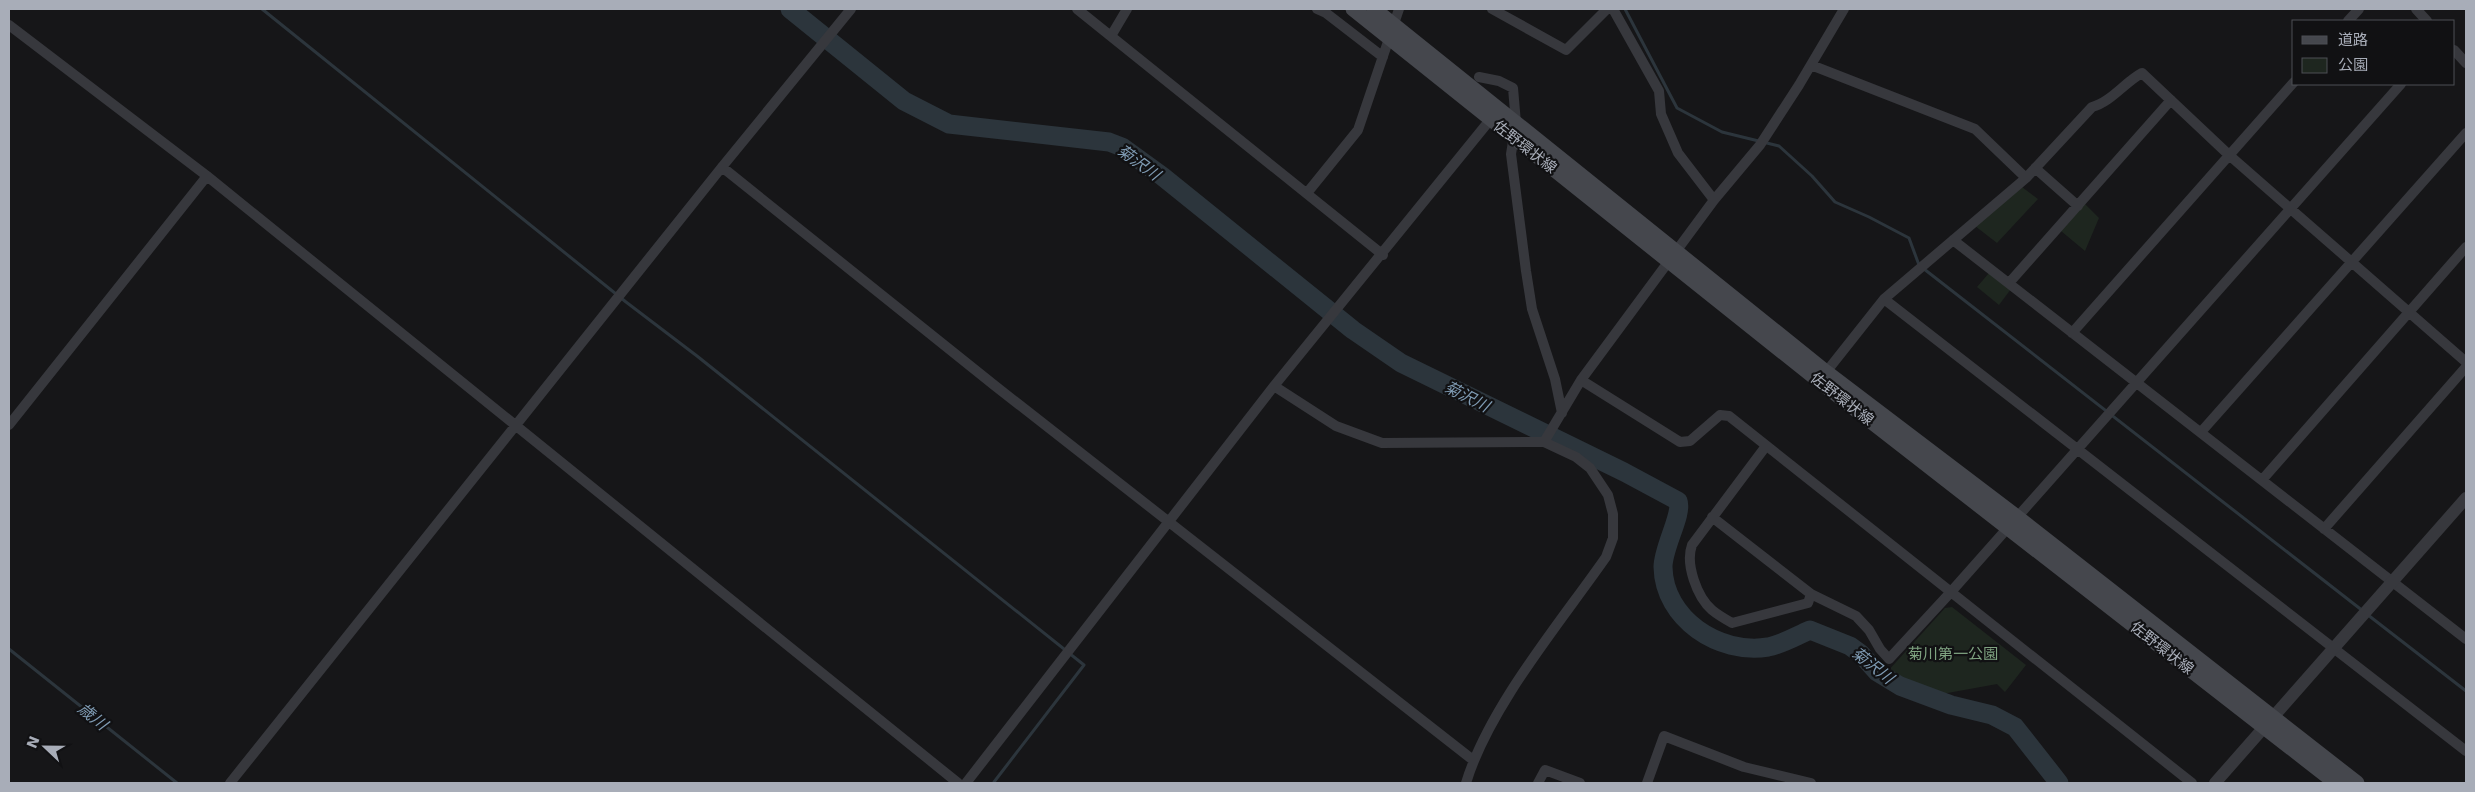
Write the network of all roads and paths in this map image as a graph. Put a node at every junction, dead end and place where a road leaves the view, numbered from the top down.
1 (851, 9) edge
2 (1077, 9) edge
3 (1127, 9) edge
4 (1317, 9) edge
5 (1353, 9) edge
6 (1374, 9) edge
7 (1399, 9) edge
8 (1492, 9) edge
9 (1607, 9) edge
10 (1613, 9) edge
11 (1844, 9) edge
12 (2359, 9) edge
13 (2416, 9) edge
14 (2349, 20) edge
15 (2426, 20) edge
16 (9, 25) edge
17 (1392, 31) junction
18 (1112, 36) junction
19 (2455, 51) edge
20 (1384, 57) junction
21 (2466, 62) edge
22 (1810, 65) junction
23 (1479, 77) dead end
24 (2292, 84) edge
25 (2400, 85) edge
26 (2171, 100) junction
27 (1495, 114) junction
28 (1516, 123) junction
29 (2466, 133) edge
30 (1514, 139) junction
31 (2229, 155) junction
32 (722, 167) junction
33 (2035, 168) junction
34 (206, 176) junction
35 (2026, 178) junction
36 (1307, 193) junction
37 (1714, 200) junction
38 (2078, 206) junction
39 (2290, 208) junction
40 (1953, 240) junction
41 (2466, 247) edge
42 (1383, 255) junction
43 (1672, 256) junction
44 (2352, 261) junction
45 (2009, 283) junction
46 (1884, 299) junction
47 (2410, 312) junction
48 (2072, 333) junction
49 (2466, 362) edge
50 (2466, 367) edge
51 (1822, 376) junction
52 (1581, 380) junction
53 (2137, 383) junction
54 (1274, 386) junction
55 (1562, 412) junction
56 (9, 425) edge
57 (516, 425) junction
58 (2201, 432) junction
59 (1544, 442) junction
60 (1766, 446) junction
61 (2078, 449) junction
62 (2262, 480) junction
63 (2466, 498) edge
64 (1712, 517) junction
65 (1170, 522) junction
66 (2012, 523) junction
67 (2324, 529) junction
68 (2393, 581) junction
69 (1811, 594) junction
70 (1950, 594) junction
71 (2466, 639) edge
72 (2334, 647) junction
73 (2267, 722) junction
74 (2466, 750) edge
75 (1473, 760) junction
76 (230, 783) edge
77 (958, 783) edge
78 (966, 783) edge
79 (1466, 783) edge
80 (1538, 783) edge
81 (1580, 783) edge
82 (1647, 783) edge
83 (1811, 783) edge
84 (2192, 783) edge
85 (2214, 783) edge
86 (2336, 783) edge
87 (2356, 783) edge

1 - 32 street
2 - 18 street
3 - 18 street
4 - 20 street
5 - 17 main road, 佐野環状線
6 - 17 main road, 佐野環状線
7 - 17 street
8 - 9 street
10 - 37 street
11 - 22 street
12 - 14 street
13 - 15 street
16 - 34 street
17 - 20 street
17 - 27 main road, 佐野環状線
18 - 36 street
19 - 21 street
20 - 36 street
22 - 35 street
22 - 37 street
23 - 28 street
24 - 31 street
25 - 39 street
26 - 31 street
26 - 33 street
26 - 38 street
27 - 28 main road, 佐野環状線
27 - 30 main road, 佐野環状線
27 - 42 street
28 - 30 street
28 - 43 main road, 佐野環状線
29 - 44 street
30 - 43 main road, 佐野環状線
30 - 55 street
31 - 39 street
31 - 48 street
32 - 57 street
32 - 65 street
33 - 35 street
33 - 38 street
34 - 56 street
34 - 57 street
35 - 40 street
36 - 42 street
37 - 43 street
38 - 45 street
39 - 44 street
39 - 53 street
40 - 45 street
40 - 46 street
41 - 47 street
42 - 54 street
43 - 51 main road, 佐野環状線
43 - 52 street
44 - 47 street
44 - 58 street
45 - 48 street
46 - 51 street
46 - 61 street
47 - 49 street
47 - 62 street
48 - 53 street
50 - 67 street
51 - 66 main road, 佐野環状線
52 - 55 street
52 - 60 street
53 - 58 street
53 - 61 street
54 - 59 street
54 - 65 street
55 - 59 street
57 - 76 street
57 - 77 street
58 - 62 street
59 - 75 street
60 - 64 street
60 - 70 street
61 - 66 street
61 - 72 street
62 - 67 street
63 - 68 street
64 - 69 street
64 - 69 street
65 - 75 street
65 - 78 street
66 - 70 street
66 - 73 main road, 佐野環状線
67 - 68 street
68 - 71 street
68 - 72 street
69 - 70 street
70 - 84 street
72 - 73 street
72 - 74 street
73 - 85 street
73 - 86 main road, 佐野環状線
73 - 87 main road, 佐野環状線
75 - 79 street
80 - 81 street
82 - 83 street

